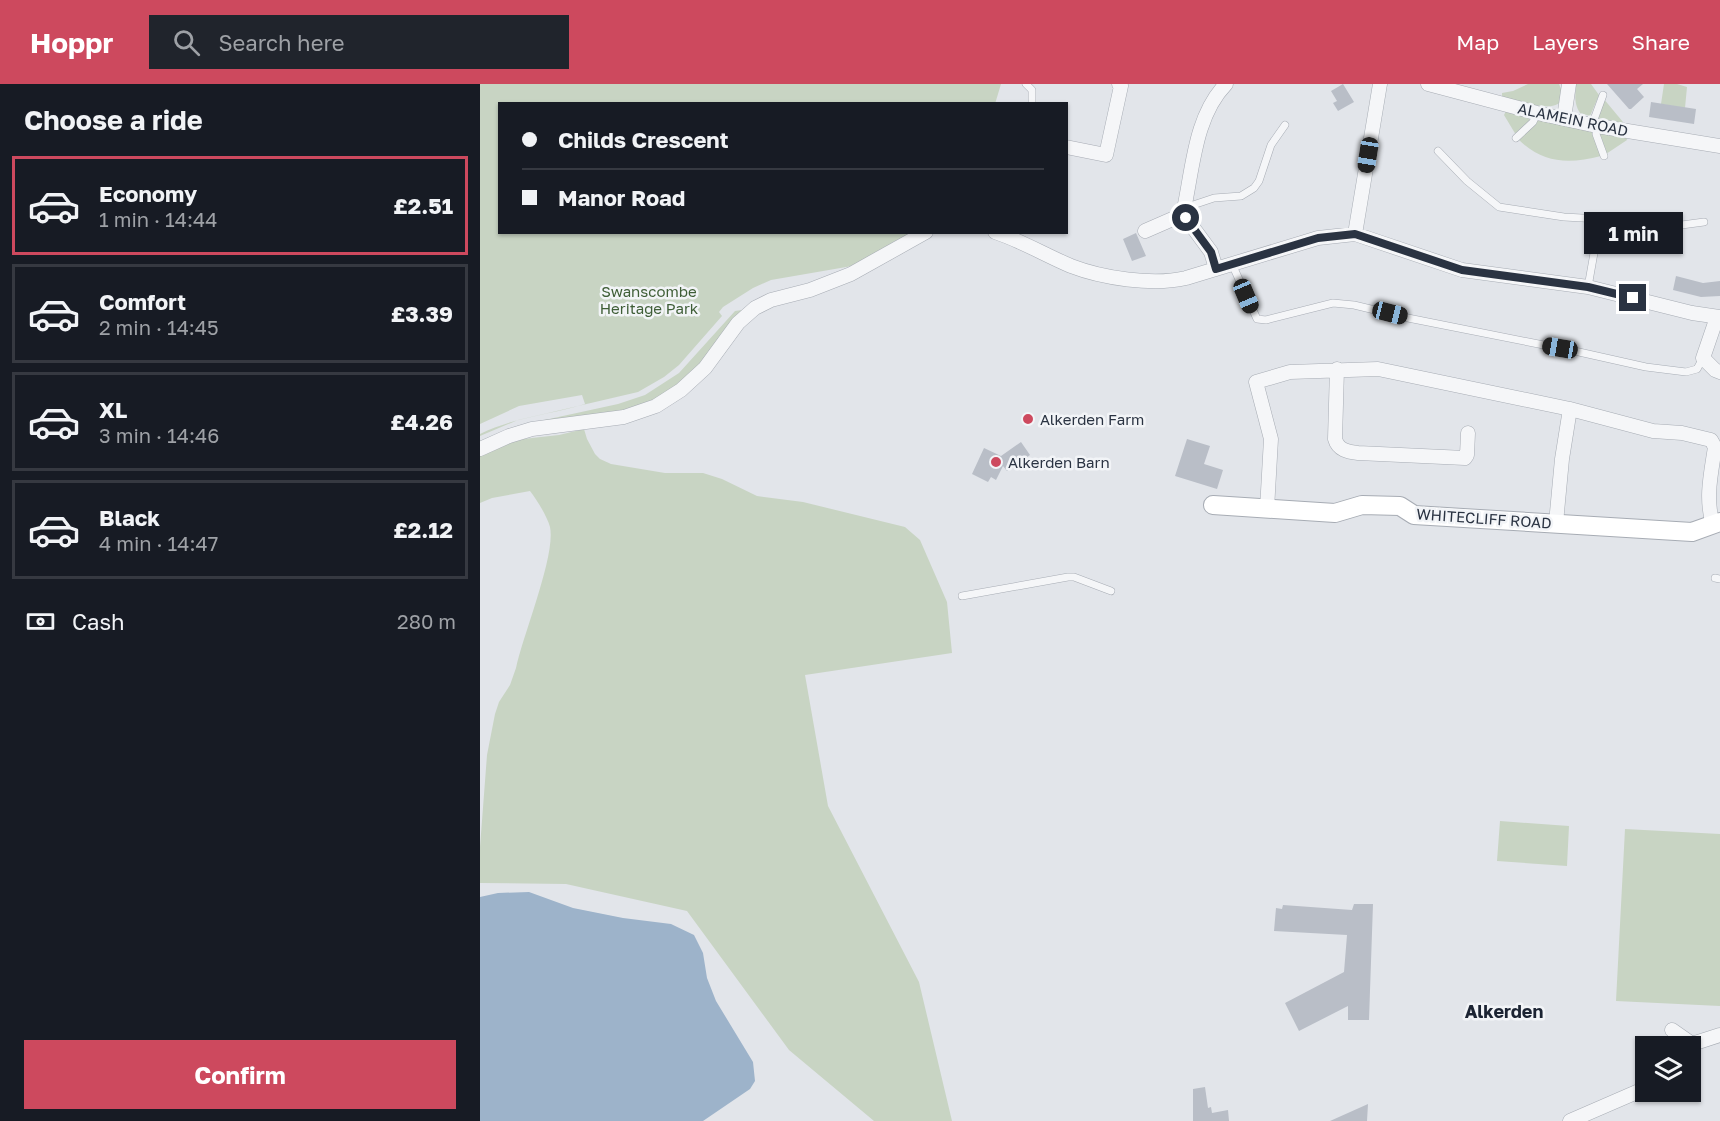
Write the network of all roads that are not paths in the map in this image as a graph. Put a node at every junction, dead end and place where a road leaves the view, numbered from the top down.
1 (1026, 84) edge
2 (1119, 84) edge
3 (1226, 84) edge
4 (1380, 84) edge
5 (1428, 84) edge
6 (1569, 84) edge
7 (1603, 95) dead end
8 (1032, 102) edge
9 (1537, 113) junction
10 (1564, 118) junction
11 (1285, 125) dead end
12 (1594, 125) junction
13 (1516, 138) dead end
14 (1720, 146) edge
15 (1068, 147) edge
16 (1438, 151) dead end
17 (1604, 156) dead end
18 (1184, 211) junction
19 (1600, 219) junction
20 (1704, 222) dead end
21 (1145, 231) dead end
22 (923, 234) edge
23 (1004, 234) edge
24 (1355, 234) junction
25 (1020, 237) edge
26 (1232, 264) junction
27 (1216, 269) junction
28 (1588, 287) junction
29 (1718, 317) edge
30 (1703, 358) junction
31 (1337, 369) junction
32 (1720, 372) edge
33 (1570, 409) junction
34 (1468, 433) dead end
35 (480, 449) edge
36 (1213, 506) dead end
37 (1267, 508) junction
38 (1717, 523) edge
39 (1556, 524) junction
40 (1111, 591) dead end
41 (962, 596) dead end
42 (1672, 1030) dead end
43 (1720, 1035) edge
44 (1680, 1036) edge
45 (1701, 1042) edge
46 (1635, 1093) edge
47 (1570, 1121) edge

1 - 8 lane
2 - 15 street
3 - 18 street
4 - 24 street
5 - 9 street, ALAMEIN ROAD
6 - 10 street
7 - 12 lane
9 - 10 street, ALAMEIN ROAD
9 - 13 lane
10 - 12 street, ALAMEIN ROAD
11 - 18 lane
12 - 14 street, ALAMEIN ROAD
12 - 17 lane
16 - 19 lane
18 - 21 street
18 - 27 street
19 - 20 lane
19 - 28 lane
22 - 35 street
23 - 25 street
24 - 26 street
24 - 28 street
25 - 27 street
26 - 27 street
26 - 30 lane
28 - 29 street
29 - 30 street
30 - 32 street
31 - 33 street
31 - 34 street
31 - 37 street
33 - 38 street
33 - 39 street
36 - 37 street, WHITECLIFF ROAD
37 - 39 street, WHITECLIFF ROAD
38 - 39 street, WHITECLIFF ROAD
40 - 41 lane
42 - 44 street
43 - 45 street
46 - 47 street

